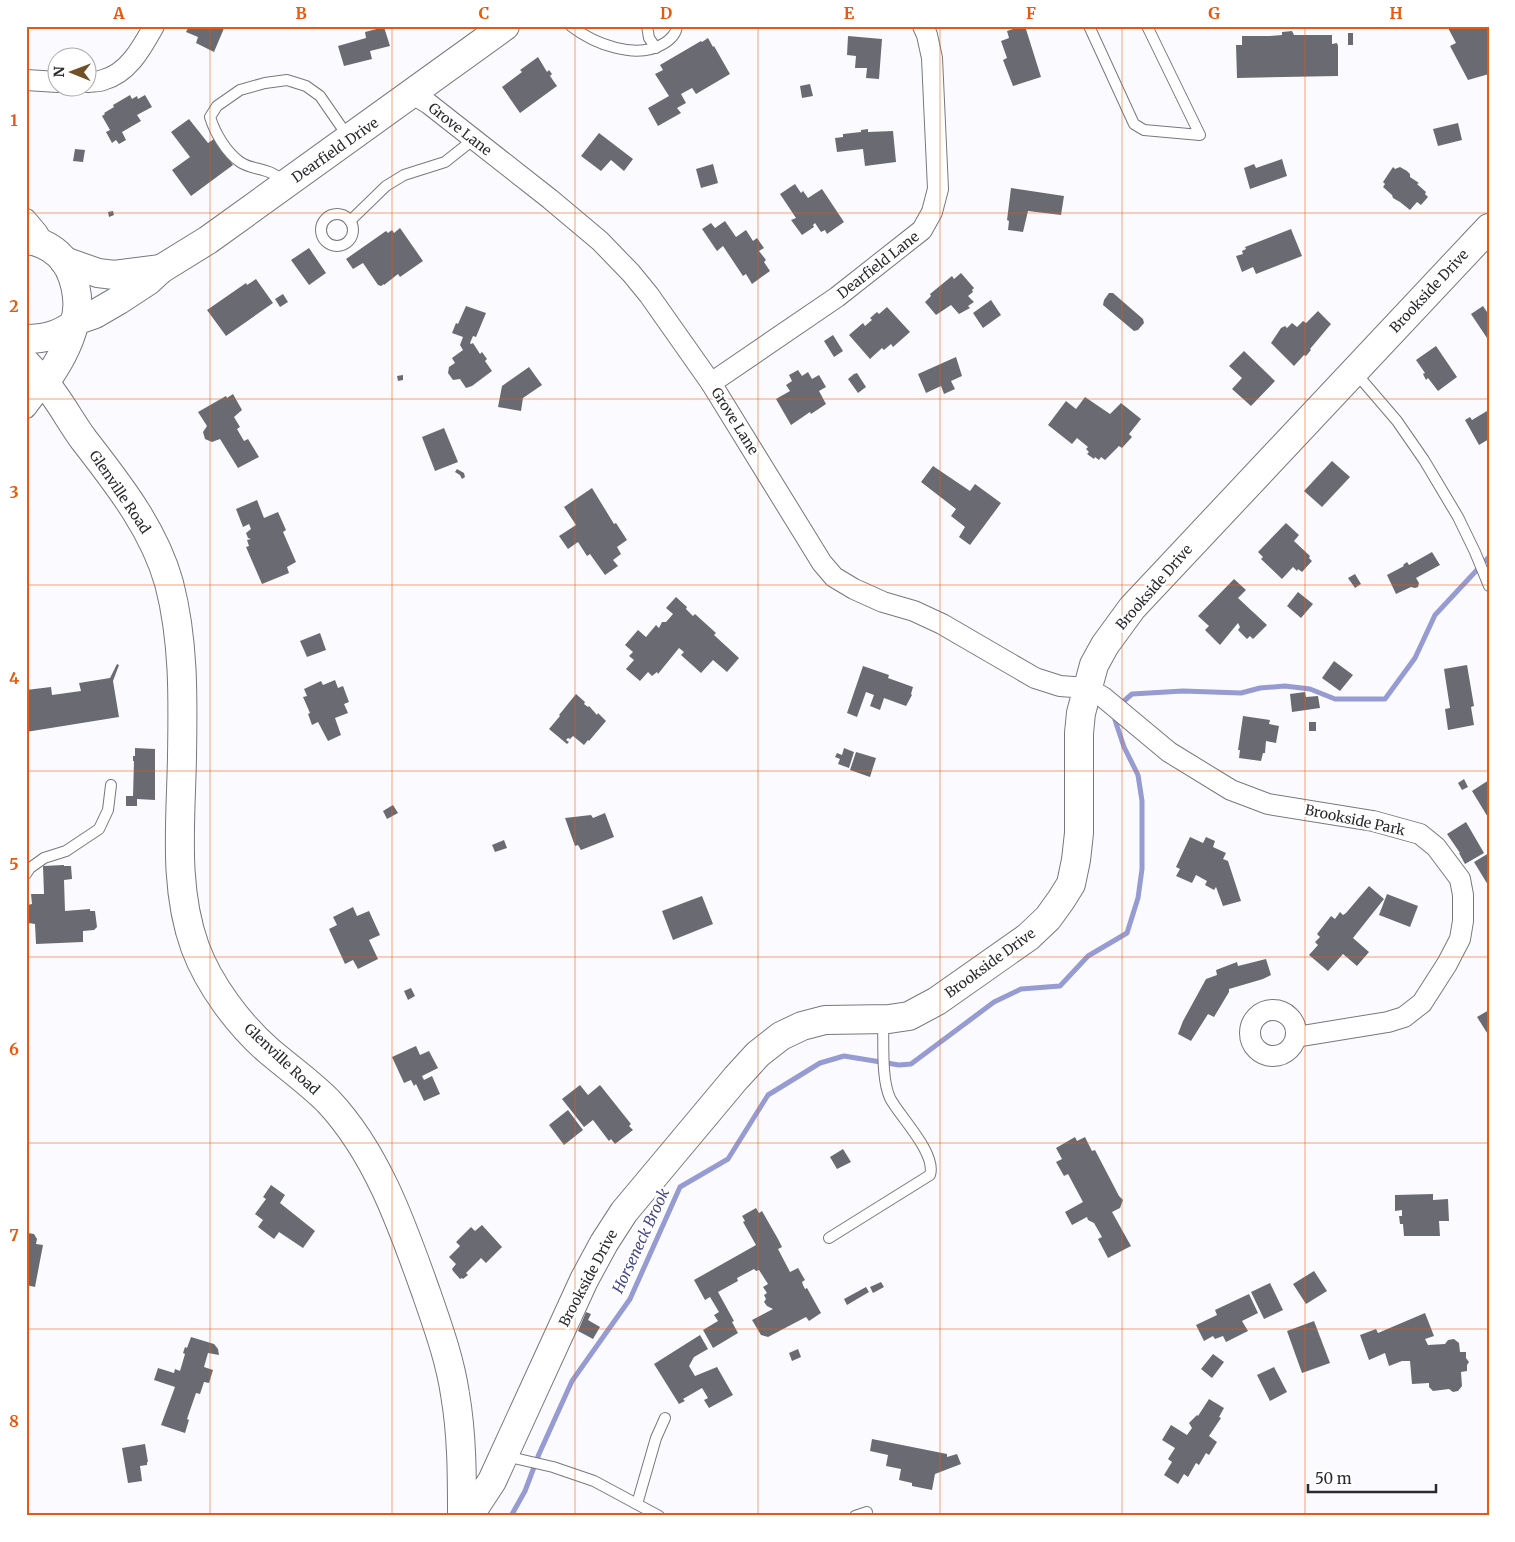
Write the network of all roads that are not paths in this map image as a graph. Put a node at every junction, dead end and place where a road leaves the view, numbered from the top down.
1 (154, 26) edge
2 (506, 26) edge
3 (571, 26) edge
4 (647, 26) edge
5 (677, 26) edge
6 (923, 26) edge
7 (1089, 26) edge
8 (1147, 26) edge
9 (656, 48) junction
10 (26, 80) edge
11 (48, 81) edge
12 (98, 81) edge
13 (413, 94) junction
14 (350, 139) junction
15 (474, 139) junction
16 (285, 185) junction
17 (26, 219) edge
18 (350, 221) dead end
19 (1489, 228) edge
20 (45, 249) edge
21 (160, 269) junction
22 (74, 322) junction
23 (26, 338) edge
24 (26, 363) edge
25 (1354, 371) junction
26 (45, 383) junction
27 (711, 383) junction
28 (26, 408) edge
29 (1488, 582) edge
30 (1095, 693) junction
31 (111, 785) dead end
32 (26, 874) edge
33 (883, 1019) junction
34 (1296, 1037) dead end
35 (829, 1238) dead end
36 (665, 1418) dead end
37 (514, 1458) junction
38 (637, 1504) junction
39 (867, 1512) dead end
40 (462, 1516) edge
41 (468, 1516) edge
42 (659, 1516) edge
43 (855, 1516) edge

1 - 12 street
2 - 13 main road, Dearfield Drive
3 - 9 lane
4 - 9 lane
5 - 9 lane
6 - 27 street, Dearfield Lane
7 - 8 lane
10 - 11 street
13 - 14 main road, Dearfield Drive
13 - 15 street, Grove Lane
14 - 16 main road, Dearfield Drive
14 - 16 lane
15 - 18 lane
15 - 27 street, Grove Lane
16 - 21 main road, Dearfield Drive
17 - 20 street
19 - 25 main road, Brookside Drive
20 - 21 main road, Dearfield Drive
20 - 22 main road
21 - 22 main road, Dearfield Drive
22 - 23 main road, Dearfield Drive
22 - 26 main road
24 - 26 main road, Glenville Road
25 - 29 lane
25 - 30 main road, Brookside Drive
26 - 28 street
26 - 40 main road, Glenville Road
27 - 30 street, Grove Lane
30 - 33 main road, Brookside Drive
30 - 34 street, Brookside Park
31 - 32 lane
33 - 35 lane
33 - 37 main road, Brookside Drive
36 - 38 lane
37 - 38 lane
37 - 41 main road, Brookside Drive
38 - 42 lane
39 - 43 lane

